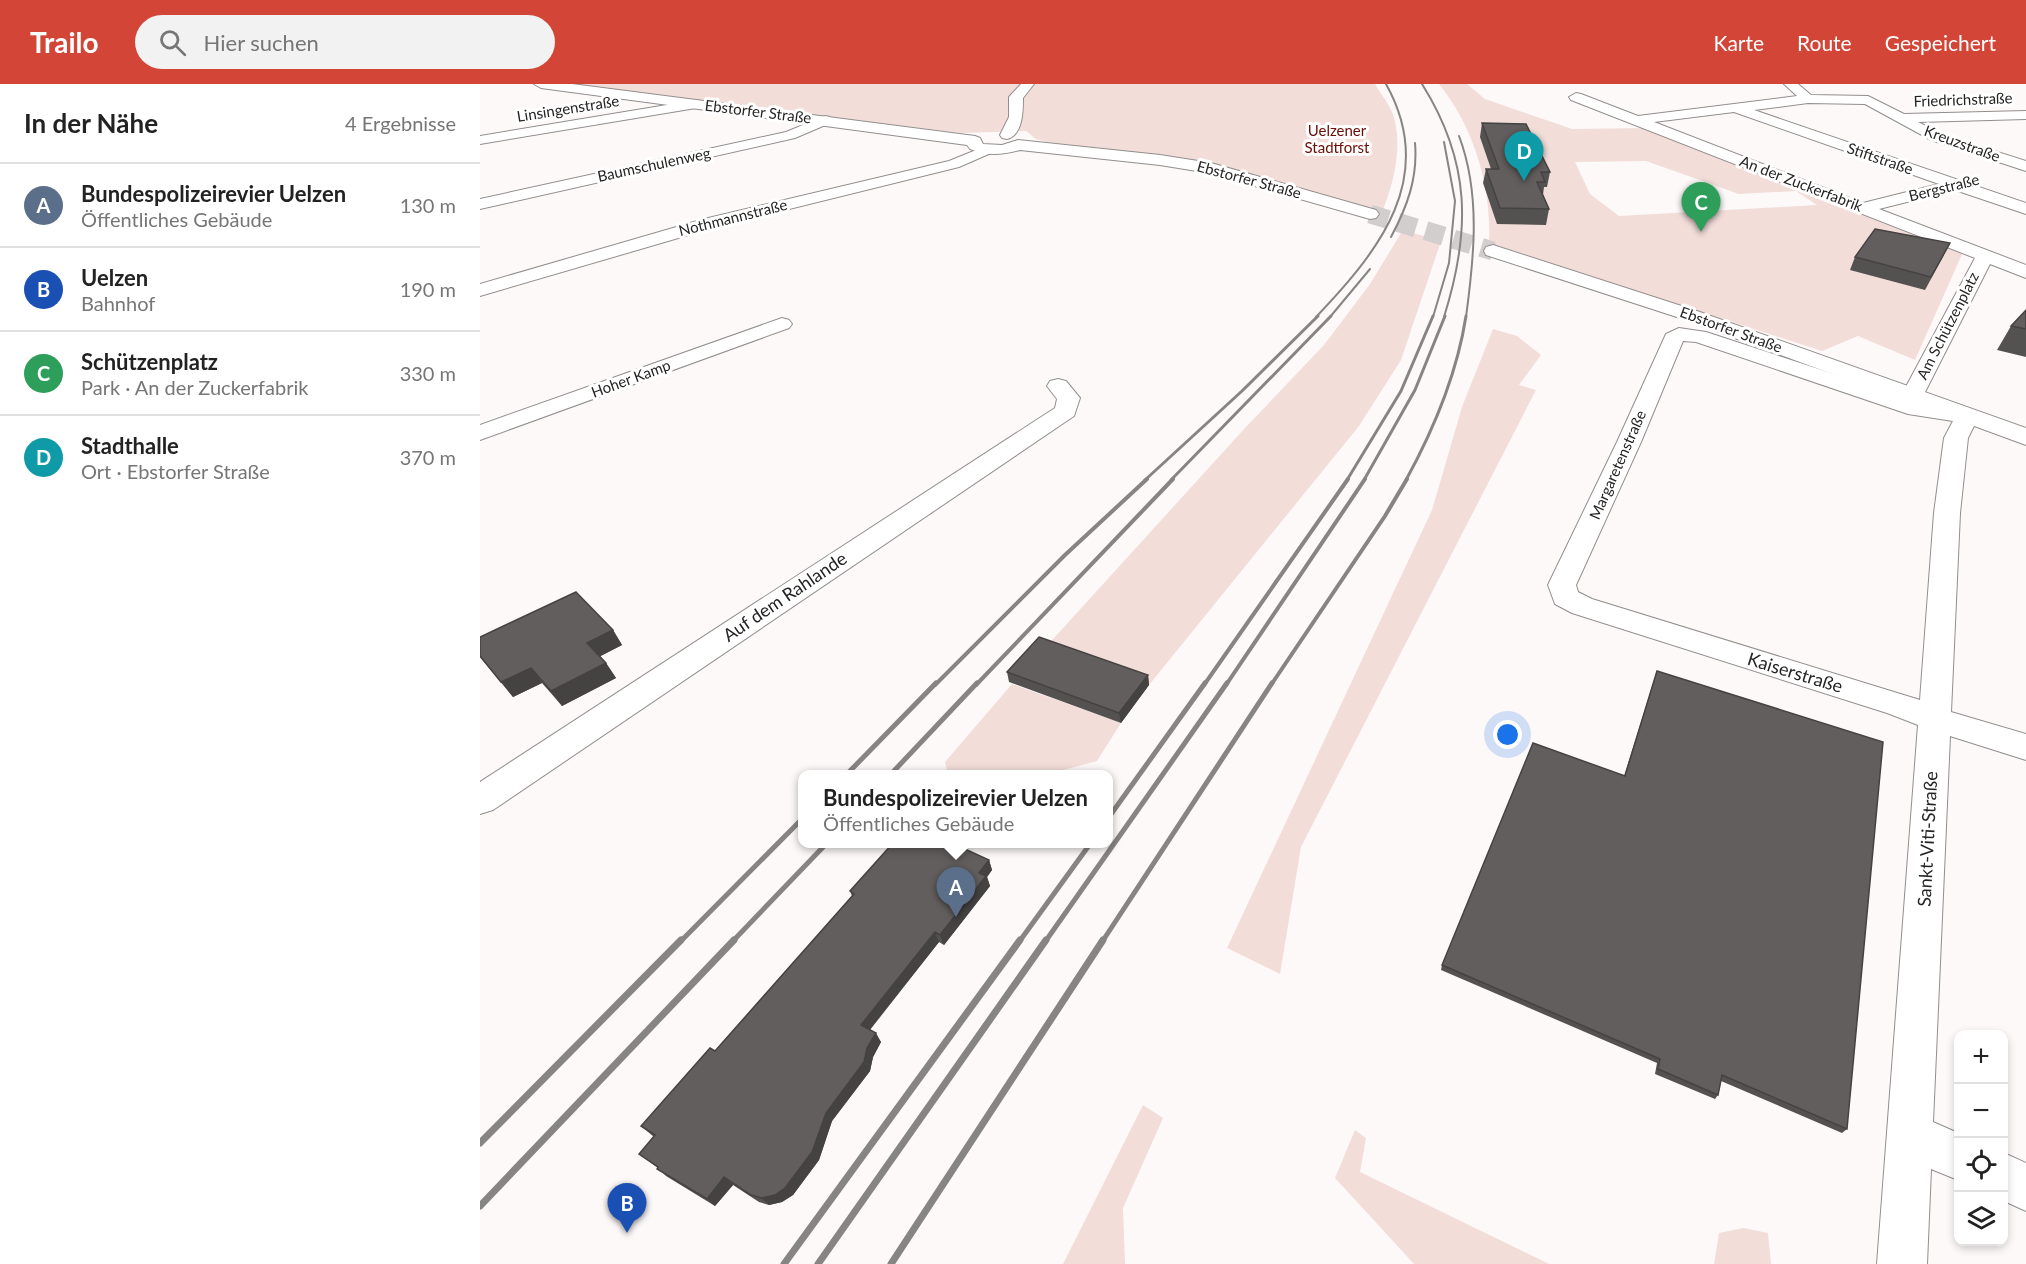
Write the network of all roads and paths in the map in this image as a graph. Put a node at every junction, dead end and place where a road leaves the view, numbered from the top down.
1 (541, 84) edge
2 (1028, 84) edge
3 (1790, 84) edge
4 (1576, 97) dead end
5 (1808, 99) junction
6 (697, 104) junction
7 (1735, 108) junction
8 (2026, 115) edge
9 (2002, 116) junction
10 (1902, 118) junction
11 (825, 120) junction
12 (1637, 120) junction
13 (2026, 127) edge
14 (480, 140) edge
15 (1012, 140) junction
16 (981, 145) junction
17 (2026, 167) edge
18 (1956, 185) junction
19 (480, 204) edge
20 (1862, 208) junction
21 (2026, 209) edge
22 (1370, 214) tunnel mouth
23 (1493, 251) tunnel mouth
24 (1984, 256) junction
25 (2026, 272) edge
26 (480, 290) edge
27 (782, 324) dead end
28 (1679, 334) joint
29 (1058, 386) dead end
30 (1912, 396) junction
31 (1967, 416) junction
32 (480, 433) edge
33 (2026, 437) edge
34 (1565, 597) joint
35 (1935, 720) junction
36 (2026, 747) edge
37 (480, 800) edge
38 (1910, 1135) junction
39 (1954, 1155) edge
40 (2008, 1179) edge
41 (2026, 1187) edge
42 (1902, 1264) edge

1 - 6 main road, Ebstorfer Straße
2 - 15 street
3 - 5 street
4 - 12 street, An der Zuckerfabrik
5 - 7 street
5 - 10 street, Kreuzstraße
6 - 11 main road, Ebstorfer Straße
6 - 14 street, Linsingenstraße
7 - 12 street
7 - 18 street, Stiftstraße
8 - 9 street, Friedrichstraße
9 - 10 street, Friedrichstraße
9 - 13 street
10 - 17 street, Kreuzstraße
11 - 16 main road, Ebstorfer Straße
11 - 19 street, Baumschulenweg
12 - 20 street, An der Zuckerfabrik
15 - 16 main road, Ebstorfer Straße
15 - 22 main road, Ebstorfer Straße
16 - 26 street, Nothmannstraße
17 - 18 street, Bergstraße
18 - 20 street, Bergstraße
18 - 21 street, Stiftstraße
20 - 24 street, An der Zuckerfabrik
23 - 30 main road, Ebstorfer Straße
24 - 25 street, An der Zuckerfabrik
24 - 30 street, Am Schützenplatz
27 - 32 street, Hoher Kamp
28 - 31 street, Ebstorfer Straße
28 - 34 street, Margaretenstraße
29 - 37 street, Auf dem Rahlande
30 - 31 main road, Ebstorfer Straße
31 - 33 main road, Ebstorfer Straße
31 - 35 street, Sankt-Viti-Straße
34 - 35 street, Kaiserstraße
35 - 36 street, Kaiserstraße
35 - 38 street, Sankt-Viti-Straße
38 - 39 street
38 - 42 street, Sankt-Viti-Straße
40 - 41 street

